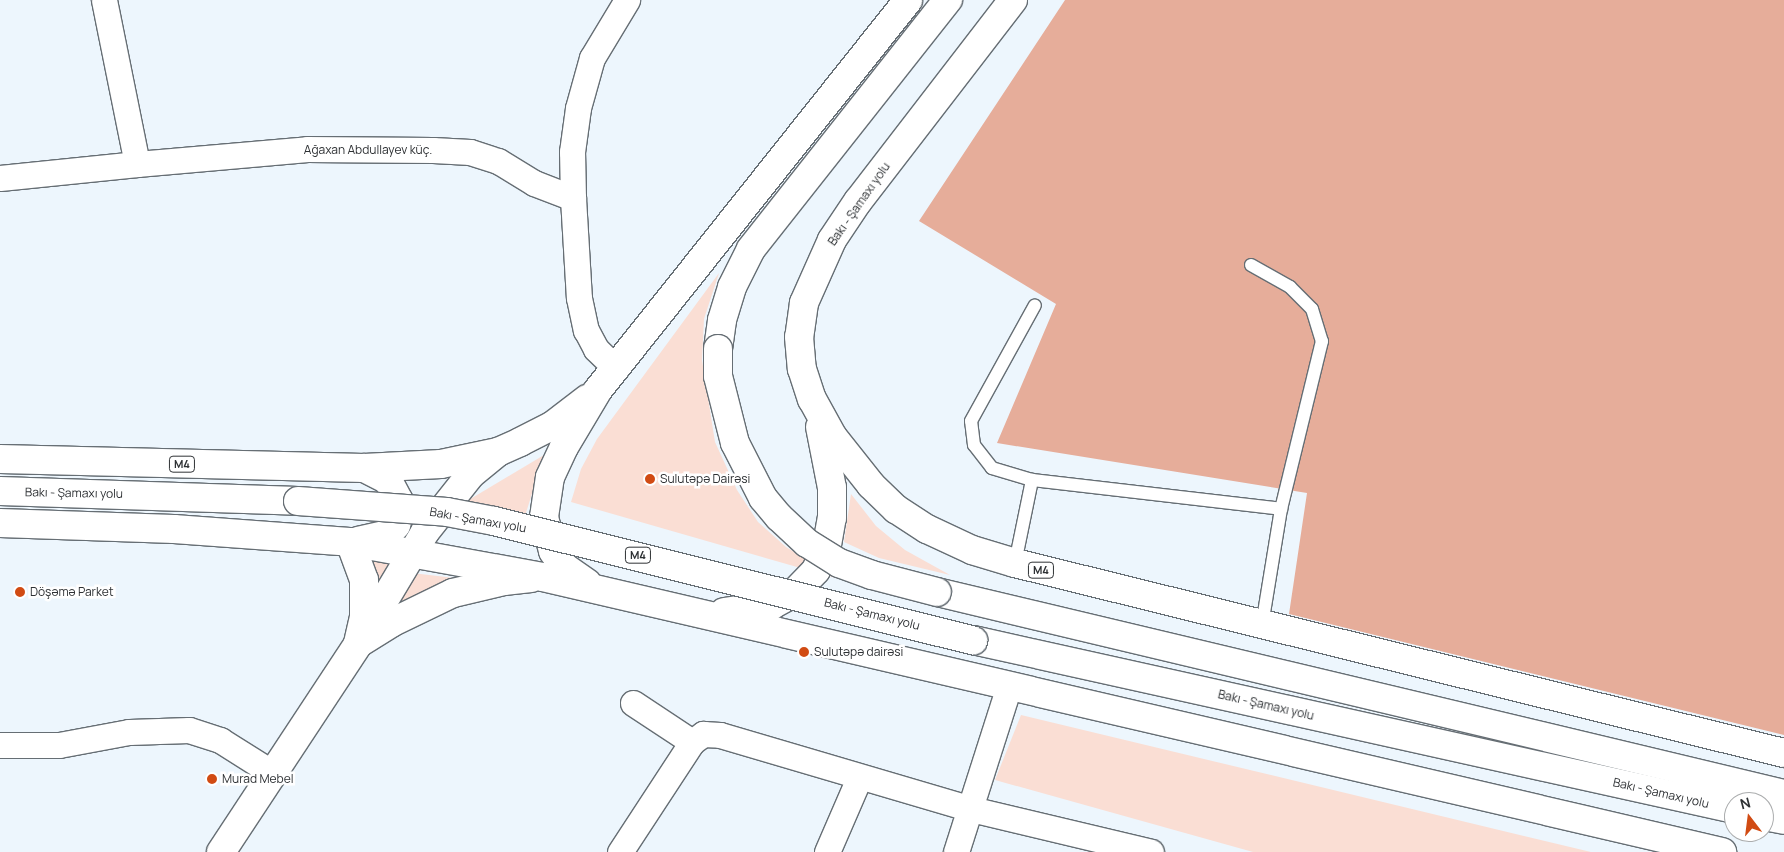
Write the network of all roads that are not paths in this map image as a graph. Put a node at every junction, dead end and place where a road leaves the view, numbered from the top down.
1 (104, 0) edge
2 (627, 0) edge
3 (908, 0) edge
4 (948, 0) edge
5 (1013, 0) edge
6 (137, 164) junction
7 (0, 178) edge
8 (573, 198) junction
9 (1251, 265) dead end
10 (1035, 305) dead end
11 (616, 368) junction
12 (598, 390) junction
13 (812, 399) junction
14 (498, 452) junction
15 (0, 458) edge
16 (364, 468) junction
17 (1032, 480) junction
18 (0, 492) edge
19 (1281, 509) junction
20 (0, 523) edge
21 (350, 542) junction
22 (411, 552) junction
23 (1014, 563) junction
24 (543, 577) junction
25 (597, 588) junction
26 (698, 612) junction
27 (1262, 625) junction
28 (358, 644) junction
29 (1009, 686) junction
30 (633, 703) dead end
31 (692, 742) junction
32 (0, 745) edge
33 (1784, 753) edge
34 (274, 774) junction
35 (859, 778) junction
36 (1784, 794) edge
37 (1724, 807) edge
38 (971, 809) junction
39 (1658, 845) edge
40 (221, 852) edge
41 (620, 852) edge
42 (827, 852) edge
43 (956, 852) edge
44 (1151, 852) edge
45 (1722, 852) edge

1 - 6 street
2 - 8 street
3 - 11 main road
4 - 36 main road, bridge
5 - 13 main road, Bakı - Şamaxı yolu / M4
6 - 7 street, Ağaxan Abdullayev küç.
6 - 8 street, Ağaxan Abdullayev küç.
8 - 11 street
9 - 19 lane
10 - 17 lane
11 - 12 main road
12 - 14 main road
12 - 25 main road
13 - 23 main road, Bakı - Şamaxı yolu / M4
13 - 26 main road
14 - 16 main road
14 - 22 main road
15 - 16 main road, M4
16 - 21 main road
17 - 19 lane
17 - 23 lane
18 - 37 main road, Bakı - Şamaxı yolu / M4, bridge
19 - 27 lane
20 - 21 main road
21 - 22 main road
21 - 28 main road
22 - 24 main road
22 - 28 main road
23 - 27 main road, Bakı - Şamaxı yolu / M4
24 - 25 main road
24 - 28 main road
25 - 26 main road
26 - 29 main road
27 - 33 main road, Bakı - Şamaxı yolu / M4
28 - 34 main road
29 - 38 street
29 - 39 main road
30 - 31 street
31 - 35 street
31 - 41 street
32 - 34 street
34 - 40 main road
35 - 38 street
35 - 42 street
38 - 43 street
38 - 44 street
39 - 45 main road

